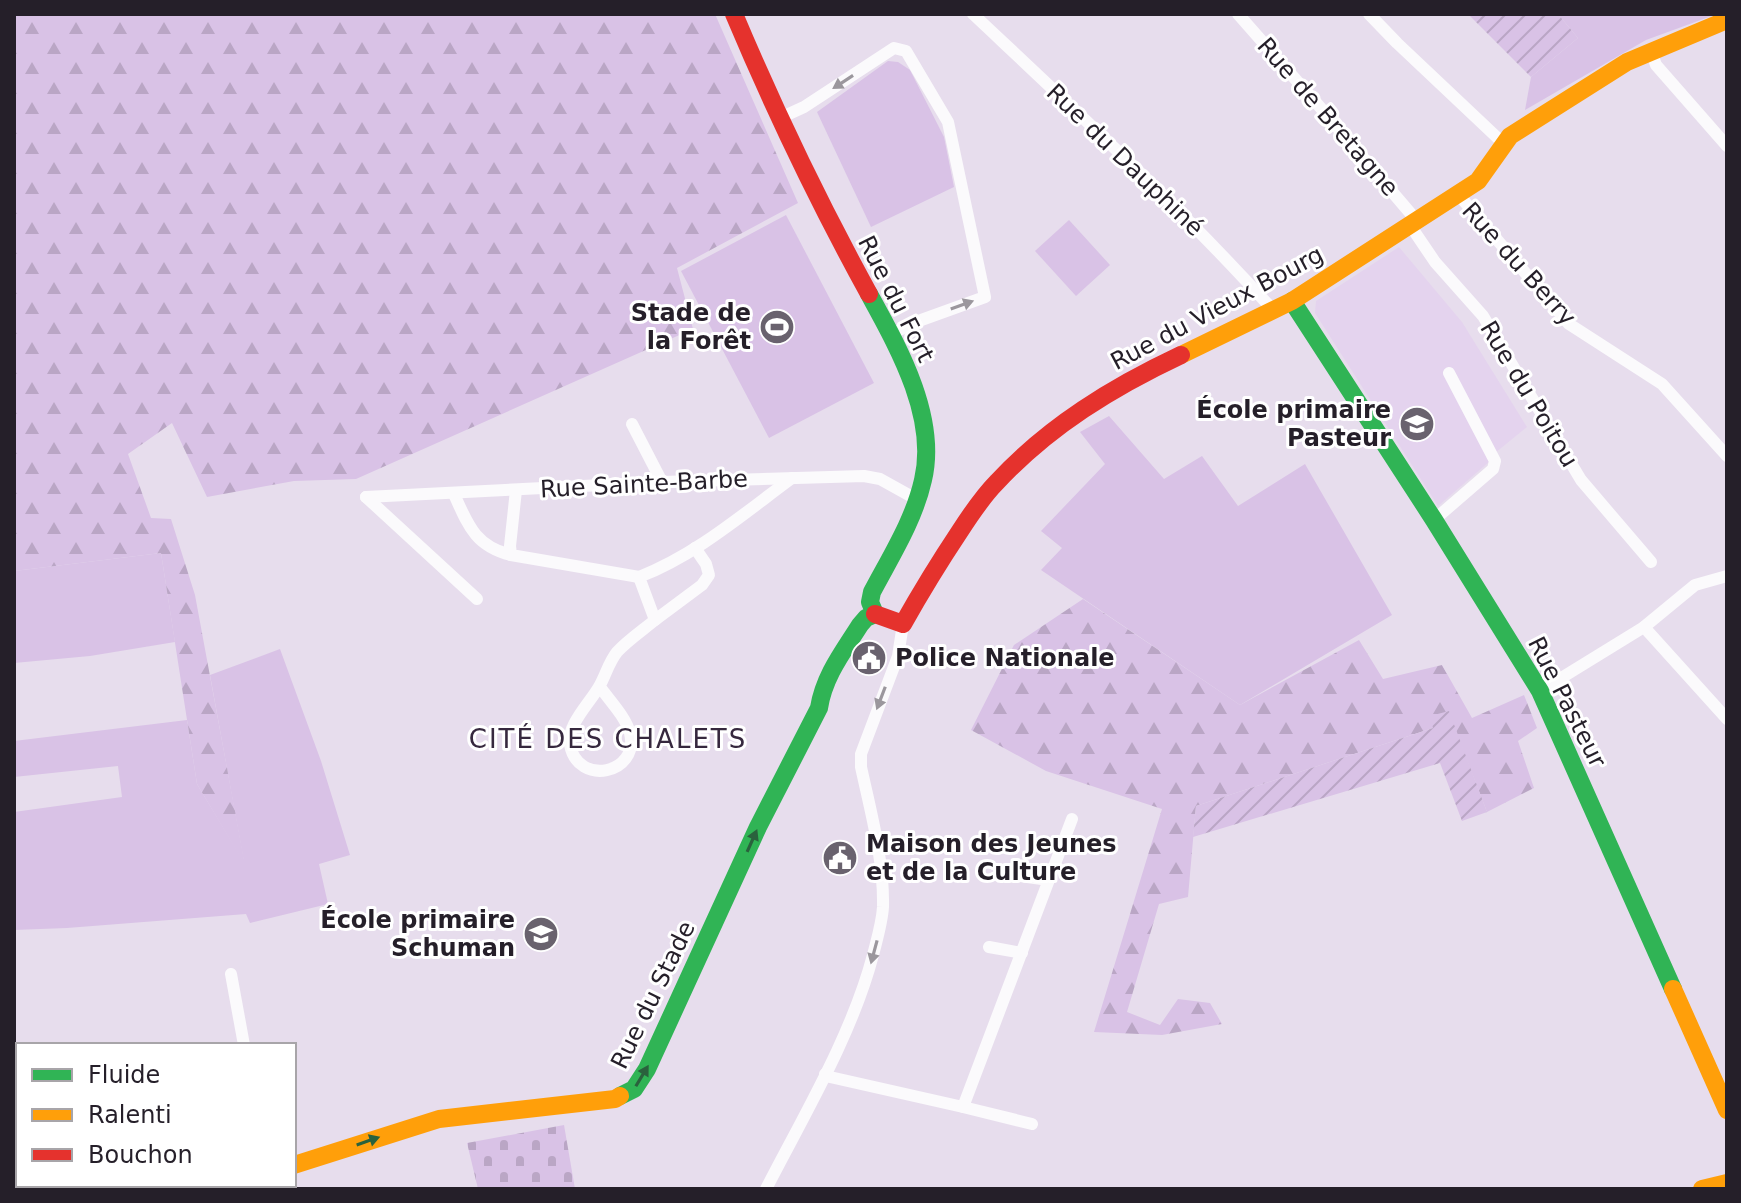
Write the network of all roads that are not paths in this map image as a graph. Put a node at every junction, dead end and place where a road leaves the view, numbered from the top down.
1 (734, 14) edge
2 (973, 14) edge
3 (1238, 14) edge
4 (1369, 14) edge
5 (1727, 20) edge
6 (1651, 51) junction
7 (780, 118) junction
8 (1504, 144) junction
9 (1727, 146) edge
10 (1458, 194) junction
11 (1413, 223) junction
12 (1292, 301) junction
13 (1273, 310) junction
14 (890, 335) junction
15 (1449, 373) dead end
16 (632, 424) dead end
17 (1727, 456) edge
18 (792, 478) junction
19 (662, 482) junction
20 (516, 490) junction
21 (454, 494) junction
22 (916, 499) junction
23 (1434, 520) junction
24 (695, 548) junction
25 (511, 555) junction
26 (1651, 562) dead end
27 (1727, 576) edge
28 (639, 577) junction
29 (477, 599) dead end
30 (875, 614) junction
31 (655, 620) junction
32 (903, 624) junction
33 (1644, 627) junction
34 (600, 687) junction
35 (1540, 691) junction
36 (1727, 719) edge
37 (1072, 819) dead end
38 (1013, 875) dead end
39 (1049, 880) junction
40 (989, 947) dead end
41 (1022, 953) junction
42 (231, 974) dead end
43 (244, 1043) edge
44 (825, 1074) junction
45 (963, 1107) junction
46 (1727, 1110) edge
47 (1032, 1124) dead end
48 (296, 1164) edge
49 (1727, 1183) edge
50 (766, 1189) edge
51 (1702, 1189) edge

1 - 7 street, Rue du Fort
2 - 13 street, Rue du Dauphiné
3 - 11 street, Rue de Bretagne
4 - 8 street
5 - 6 street, Rue du Vieux Bourg
6 - 8 street, Rue du Vieux Bourg
6 - 9 street
7 - 14 street, Rue du Fort
14 -> 7 street
8 - 10 street, Rue du Vieux Bourg
10 - 11 street, Rue du Vieux Bourg
10 - 17 street, Rue du Berry
11 - 12 street, Rue du Vieux Bourg
11 - 26 street, Rue du Poitou
12 - 13 street, Rue du Vieux Bourg
12 - 23 street, Rue Pasteur
13 - 32 street, Rue du Vieux Bourg
14 - 22 street, Rue du Fort
15 - 23 street
16 - 19 street
18 - 19 street, Rue Sainte-Barbe
18 - 22 street, Rue Sainte-Barbe
18 - 24 street
19 - 20 street, Rue Sainte-Barbe
20 - 21 street, Rue Sainte-Barbe
20 - 25 street
21 - 25 street
21 - 29 street, Rue Sainte-Barbe
22 - 30 street, Rue du Fort
23 - 35 street, Rue Pasteur
24 - 28 street
24 - 31 street
25 - 28 street
27 - 33 street
28 - 31 street
30 - 32 street
48 -> 30 street, Rue du Stade
31 - 34 street
32 -> 44 street
33 - 35 street
33 - 36 street
34 - 34 street
35 - 46 street, Rue Pasteur
37 - 39 street
38 - 39 street
39 - 41 street
40 - 41 street
41 - 45 street
42 - 43 street
44 - 45 street
44 - 50 street
45 - 47 street
49 - 51 street

